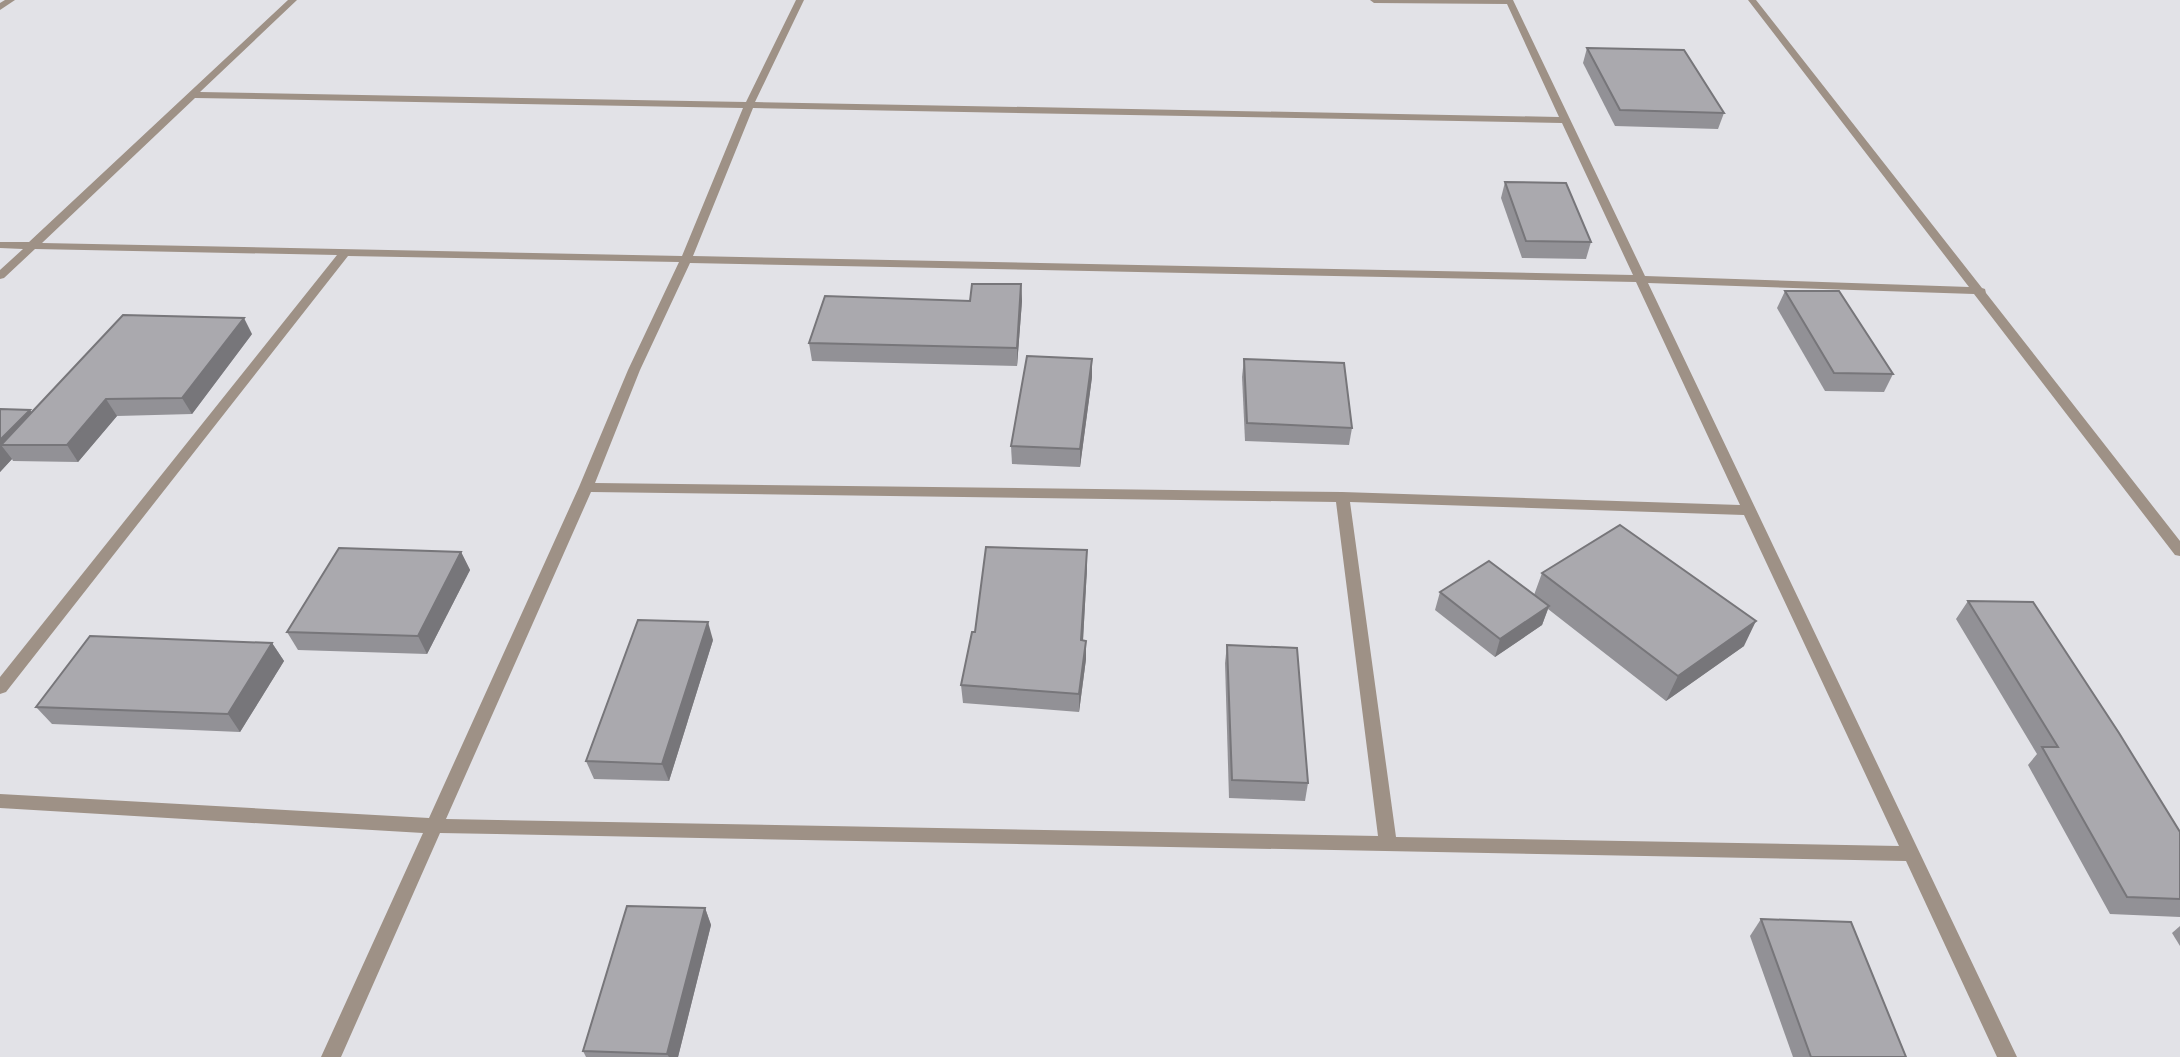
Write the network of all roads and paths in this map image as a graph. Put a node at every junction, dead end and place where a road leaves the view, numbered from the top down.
1 (11, 0) edge
2 (293, 0) edge
3 (800, 0) edge
4 (1374, 0) edge
5 (1752, 0) edge
6 (1509, 1) edge
7 (0, 7) edge
8 (193, 94) junction
9 (749, 106) junction
10 (1566, 120) junction
11 (0, 245) edge
12 (34, 245) junction
13 (345, 252) junction
14 (687, 258) junction
15 (0, 276) edge
16 (1640, 279) junction
17 (1980, 291) junction
18 (586, 487) junction
19 (1342, 497) junction
20 (1748, 510) junction
21 (2180, 551) edge
22 (0, 688) edge
23 (0, 801) edge
24 (436, 826) junction
25 (1388, 845) junction
26 (1912, 854) junction
27 (331, 1057) edge
28 (2007, 1057) edge

1 - 7 street
2 - 8 street
3 - 9 street
4 - 6 street
5 - 17 street
6 - 10 street
8 - 9 street
8 - 12 street
9 - 10 street
9 - 14 street
10 - 16 street
11 - 12 street
12 - 13 street
12 - 15 street
13 - 14 street
13 - 22 street
14 - 16 street
14 - 18 street
16 - 17 street
16 - 20 street
17 - 21 street
18 - 19 street
18 - 24 street
19 - 20 street
19 - 25 street
20 - 26 street
23 - 24 street
24 - 25 street
24 - 27 street
25 - 26 street
26 - 28 street

